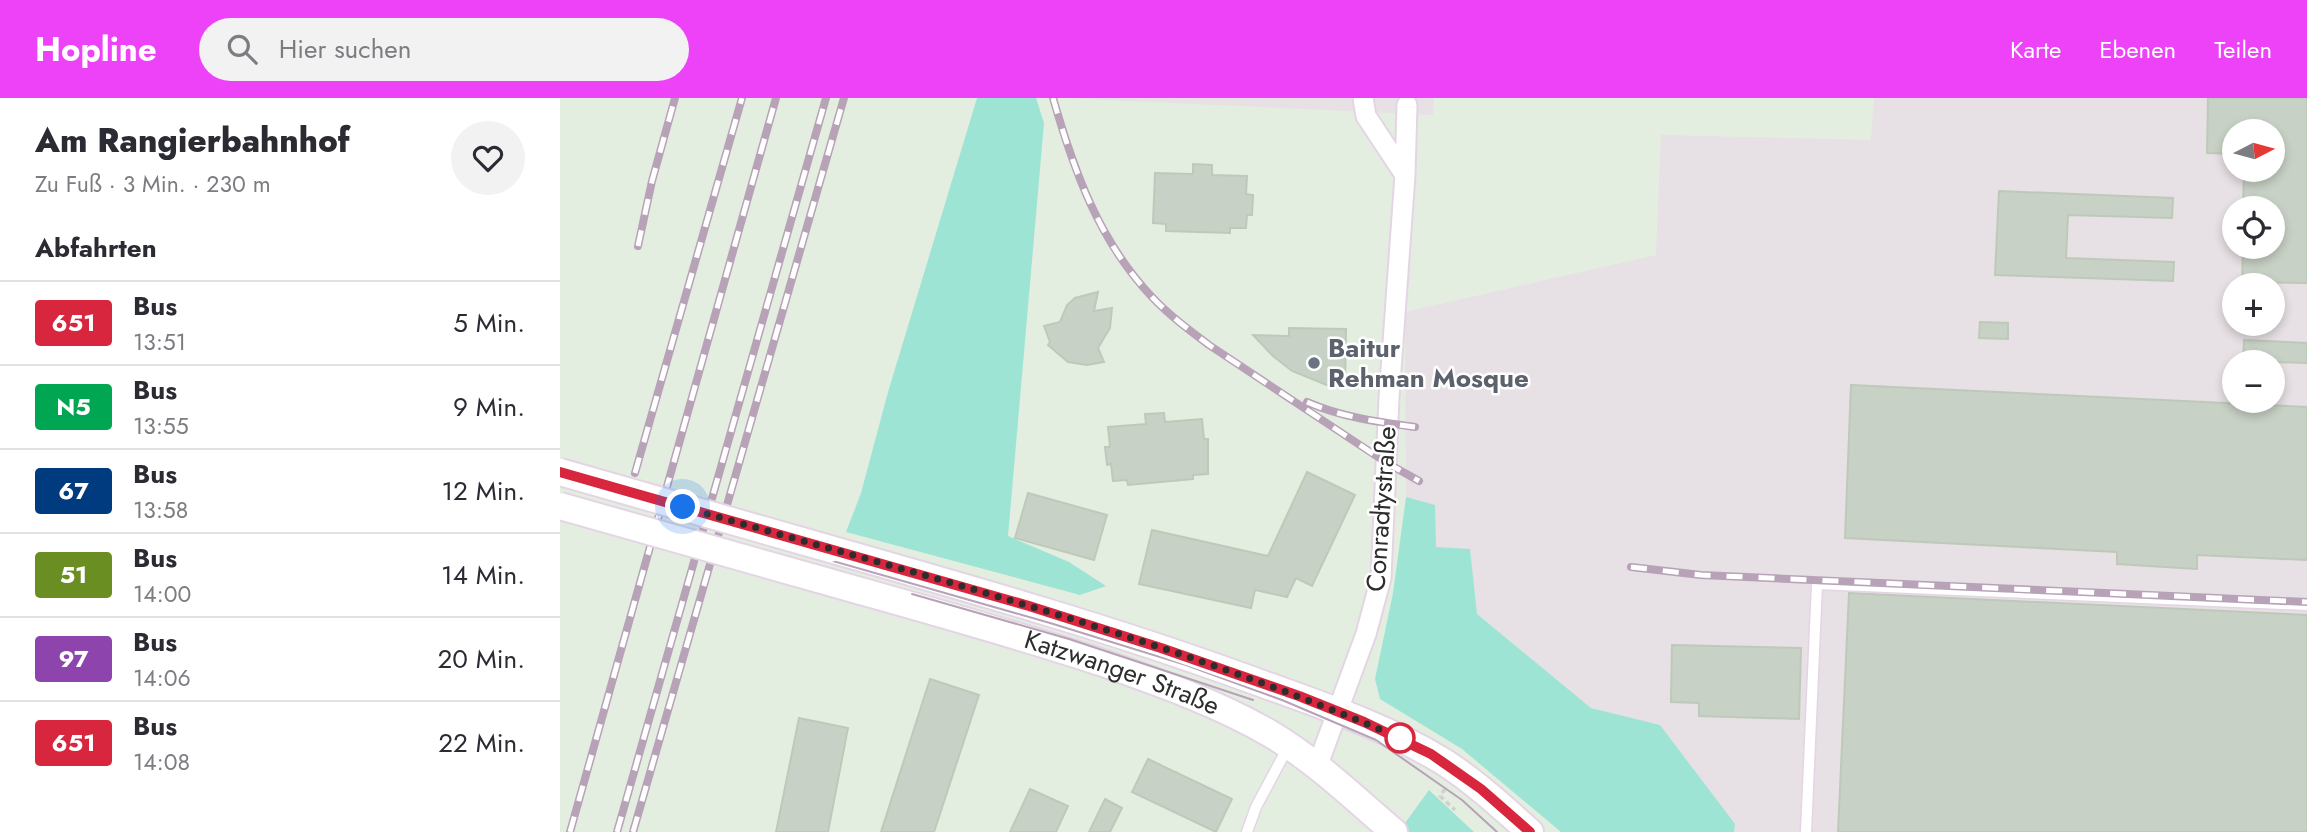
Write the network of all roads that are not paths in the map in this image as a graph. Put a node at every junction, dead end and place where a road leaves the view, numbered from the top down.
1 (1363, 98) edge
2 (1407, 102) edge
3 (1405, 174) junction
4 (560, 472) edge
5 (560, 506) edge
6 (2307, 605) edge
7 (1339, 712) junction
8 (1288, 746) junction
9 (1317, 767) junction
10 (1247, 832) edge
11 (1394, 832) edge
12 (1530, 832) edge
13 (1806, 832) edge

1 - 3 street
2 - 3 street, Conradtystraße
3 - 7 street, Conradtystraße
4 - 7 main road, Katzwanger Straße, bridge
5 - 8 main road, Katzwanger Straße, bridge
6 - 13 lane
7 - 9 street, Conradtystraße
7 - 12 main road, Katzwanger Straße
8 - 9 main road, Katzwanger Straße
8 - 10 lane
9 - 11 main road, Katzwanger Straße

